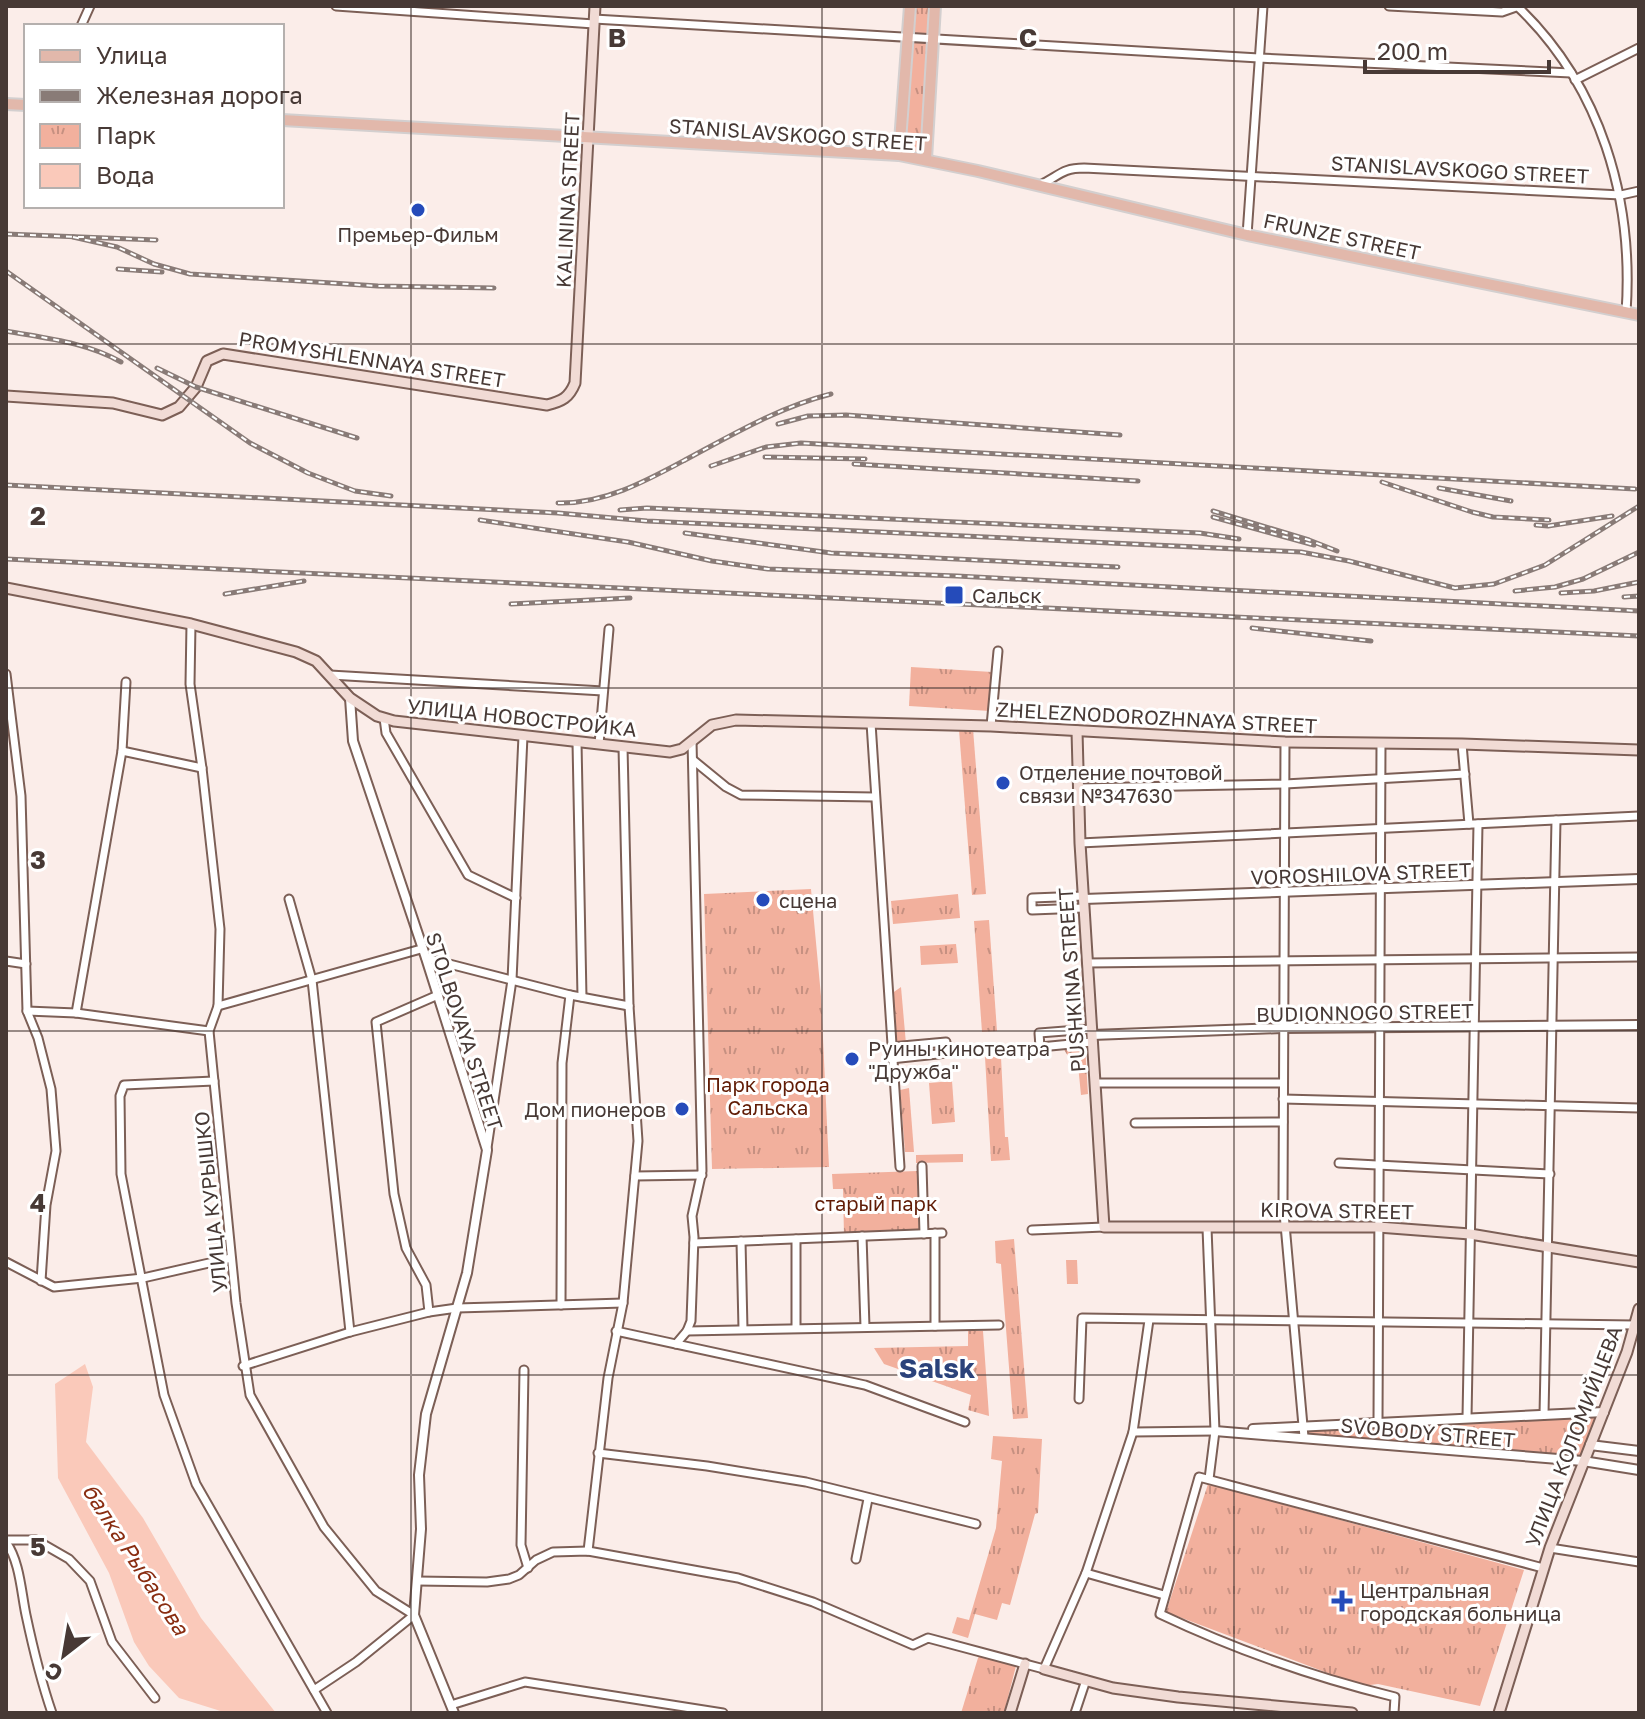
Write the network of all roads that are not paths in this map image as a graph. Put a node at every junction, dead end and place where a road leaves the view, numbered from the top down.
1 (79, 6) edge
2 (336, 6) edge
3 (595, 6) edge
4 (910, 6) edge
5 (935, 6) edge
6 (1263, 6) edge
7 (1389, 6) edge
8 (1518, 6) edge
9 (89, 7) edge
10 (594, 21) junction
11 (908, 36) junction
12 (933, 37) junction
13 (1639, 48) edge
14 (1259, 58) junction
15 (1573, 76) junction
16 (284, 120) edge
17 (589, 138) junction
18 (899, 155) junction
19 (926, 159) junction
20 (1252, 176) junction
21 (1040, 185) junction
22 (1639, 191) edge
23 (1621, 195) junction
24 (1247, 235) junction
25 (1626, 313) junction
26 (1639, 315) edge
27 (6, 396) edge
28 (570, 396) joint
29 (6, 588) edge
30 (191, 624) junction
31 (609, 629) dead end
32 (998, 651) dead end
33 (6, 674) edge
34 (330, 675) junction
35 (126, 682) dead end
36 (603, 691) junction
37 (350, 698) junction
38 (384, 718) junction
39 (871, 723) junction
40 (991, 726) junction
41 (1077, 731) junction
42 (10, 736) edge
43 (523, 736) junction
44 (692, 741) junction
45 (577, 742) junction
46 (1285, 742) junction
47 (599, 744) junction
48 (1381, 744) junction
49 (1462, 744) junction
50 (623, 747) junction
51 (682, 749) joint
52 (1639, 750) edge
53 (122, 751) junction
54 (693, 760) junction
55 (202, 768) junction
56 (1465, 774) junction
57 (1380, 780) junction
58 (1285, 784) junction
59 (1078, 788) junction
60 (874, 797) junction
61 (1639, 816) edge
62 (1556, 820) junction
63 (1473, 824) junction
64 (1380, 828) junction
65 (1285, 833) junction
66 (1080, 843) junction
67 (1639, 879) edge
68 (1555, 881) junction
69 (1477, 884) junction
70 (1380, 888) junction
71 (1284, 892) junction
72 (516, 898) junction
73 (289, 899) dead end
74 (1084, 901) junction
75 (421, 949) junction
76 (1639, 957) edge
77 (426, 958) junction
78 (1554, 958) junction
79 (1475, 959) junction
80 (1380, 960) junction
81 (6, 961) edge
82 (1284, 961) junction
83 (1087, 963) junction
84 (26, 964) junction
85 (312, 980) junction
86 (512, 980) junction
87 (438, 995) junction
88 (570, 995) junction
89 (582, 997) junction
90 (218, 1006) junction
91 (629, 1006) junction
92 (27, 1011) junction
93 (76, 1013) junction
94 (1639, 1025) edge
95 (1474, 1026) junction
96 (1553, 1026) junction
97 (1379, 1027) junction
98 (1282, 1028) junction
99 (209, 1031) junction
100 (1092, 1036) junction
101 (891, 1047) junction
102 (891, 1059) junction
103 (214, 1081) junction
104 (1095, 1083) junction
105 (1283, 1083) junction
106 (1283, 1099) junction
107 (1379, 1101) junction
108 (1473, 1104) junction
109 (1551, 1106) junction
110 (1639, 1108) edge
111 (1283, 1122) junction
112 (1135, 1123) dead end
113 (487, 1150) junction
114 (1339, 1163) dead end
115 (922, 1166) dead end
116 (1378, 1166) junction
117 (900, 1167) dead end
118 (1472, 1171) junction
119 (1550, 1174) junction
120 (702, 1175) junction
121 (635, 1176) junction
122 (1287, 1226) junction
123 (1104, 1227) junction
124 (1378, 1227) junction
125 (1207, 1228) junction
126 (1032, 1230) dead end
127 (924, 1234) junction
128 (1470, 1234) junction
129 (862, 1236) junction
130 (796, 1239) junction
131 (741, 1241) junction
132 (694, 1243) junction
133 (1549, 1247) junction
134 (231, 1258) junction
135 (6, 1262) edge
136 (1639, 1262) edge
137 (143, 1278) junction
138 (41, 1281) junction
139 (623, 1303) junction
140 (561, 1305) junction
141 (457, 1308) junction
142 (1639, 1309) edge
143 (429, 1312) junction
144 (1149, 1320) junction
145 (1295, 1320) junction
146 (1378, 1321) junction
147 (1469, 1321) junction
148 (1211, 1322) junction
149 (1546, 1322) junction
150 (1636, 1322) edge
151 (999, 1325) dead end
152 (935, 1326) junction
153 (865, 1327) junction
154 (796, 1328) junction
155 (743, 1329) junction
156 (616, 1331) junction
157 (687, 1331) junction
158 (350, 1332) junction
159 (676, 1344) junction
160 (243, 1366) junction
161 (524, 1370) dead end
162 (1079, 1399) dead end
163 (1604, 1412) junction
164 (1544, 1415) junction
165 (1467, 1418) junction
166 (965, 1422) dead end
167 (1378, 1423) junction
168 (1304, 1426) junction
169 (1215, 1431) junction
170 (1133, 1432) junction
171 (1304, 1437) junction
172 (1590, 1445) junction
173 (1639, 1451) edge
174 (598, 1453) junction
175 (1583, 1461) junction
176 (1639, 1470) edge
177 (1209, 1479) junction
178 (868, 1499) junction
179 (976, 1524) dead end
180 (6, 1541) edge
181 (1550, 1548) junction
182 (588, 1551) junction
183 (856, 1559) dead end
184 (1639, 1562) edge
185 (528, 1568) junction
186 (1543, 1568) junction
187 (1086, 1573) junction
188 (417, 1581) junction
189 (1164, 1595) junction
190 (414, 1615) junction
191 (1025, 1664) junction
192 (1044, 1669) junction
193 (1086, 1680) junction
194 (314, 1690) junction
195 (155, 1698) dead end
196 (453, 1709) edge
197 (52, 1713) edge
198 (327, 1713) edge
199 (723, 1713) edge
200 (1010, 1713) edge
201 (1075, 1713) edge
202 (1352, 1713) edge
203 (1394, 1713) edge
204 (1499, 1713) edge

1 - 9 street
2 - 10 street
3 - 10 main road, KALININA STREET
4 - 11 main road
5 - 12 main road
6 - 14 street
7 - 8 street
8 - 15 street
10 - 11 street
10 - 17 main road, KALININA STREET
11 - 12 street
11 - 18 main road
12 - 14 street
12 - 19 main road
13 - 15 street
14 - 15 street
14 - 20 street
15 - 23 street
16 - 17 main road, STANISLAVSKOGO STREET
17 - 18 main road, STANISLAVSKOGO STREET
17 - 28 main road, KALININA STREET
18 - 19 main road, STANISLAVSKOGO STREET
19 - 21 main road, STANISLAVSKOGO STREET
20 - 21 street, STANISLAVSKOGO STREET
20 - 23 street, STANISLAVSKOGO STREET
20 - 24 street
21 - 24 main road, FRUNZE STREET
22 - 23 street, STANISLAVSKOGO STREET
23 - 25 street
24 - 25 main road, FRUNZE STREET
25 - 26 main road, FRUNZE STREET
27 - 28 main road, PROMYSHLENNAYA STREET
29 - 30 main road, УЛИЦА НОВОСТРОЙКА
30 - 34 main road, УЛИЦА НОВОСТРОЙКА
30 - 55 street, УЛИЦА КУРЫШКО
31 - 36 street
32 - 40 street
33 - 42 street
34 - 36 street
34 - 37 main road, УЛИЦА НОВОСТРОЙКА
35 - 53 street
36 - 47 street
37 - 38 main road, УЛИЦА НОВОСТРОЙКА
37 - 75 street, STOLBOVAYA STREET
38 - 43 main road, УЛИЦА НОВОСТРОЙКА
38 - 72 street
39 - 40 main road, ZHELEZNODOROZHNAYA STREET
39 - 44 main road, ZHELEZNODOROZHNAYA STREET
39 - 60 street
40 - 41 main road, ZHELEZNODOROZHNAYA STREET
41 - 46 main road, ZHELEZNODOROZHNAYA STREET
41 - 59 main road, PUSHKINA STREET
42 - 84 street
43 - 45 main road, УЛИЦА НОВОСТРОЙКА
43 - 72 street
44 - 51 main road, ZHELEZNODOROZHNAYA STREET
44 - 54 street
45 - 47 main road, УЛИЦА НОВОСТРОЙКА
45 - 89 street
46 - 48 main road, ZHELEZNODOROZHNAYA STREET
46 - 58 street
47 - 50 main road, УЛИЦА НОВОСТРОЙКА
48 - 49 main road, ZHELEZNODOROZHNAYA STREET
48 - 57 street
49 - 52 main road, ZHELEZNODOROZHNAYA STREET
49 - 56 street
50 - 51 main road, УЛИЦА НОВОСТРОЙКА
50 - 91 street
53 - 55 street
53 - 93 street
54 - 60 street
54 - 120 street
55 - 90 street, УЛИЦА КУРЫШКО
56 - 57 street
56 - 63 street
57 - 58 street
57 - 64 street
58 - 59 street
58 - 65 street
59 - 66 main road, PUSHKINA STREET
60 - 101 street
61 - 62 street
62 - 63 street
62 - 68 street
63 - 64 street
63 - 69 street
64 - 65 street
64 - 70 street
65 - 66 street
65 - 71 street
66 - 74 main road, PUSHKINA STREET
67 - 68 street, VOROSHILOVA STREET
68 - 69 street, VOROSHILOVA STREET
68 - 78 street
69 - 70 street, VOROSHILOVA STREET
69 - 79 street
70 - 71 street, VOROSHILOVA STREET
70 - 80 street
71 - 74 street, VOROSHILOVA STREET
71 - 82 street
72 - 86 street
73 - 85 street
74 - 74 street, VOROSHILOVA STREET
74 - 83 main road, PUSHKINA STREET
75 - 77 street, STOLBOVAYA STREET
75 - 85 street
76 - 78 street
77 - 86 street
77 - 87 street, STOLBOVAYA STREET
78 - 79 street
78 - 96 street
79 - 80 street
79 - 95 street
80 - 82 street
80 - 97 street
81 - 84 street
82 - 83 street
82 - 98 street
83 - 100 main road, PUSHKINA STREET
84 - 92 street
85 - 90 street
85 - 158 street
86 - 88 street
86 - 113 street
87 - 113 street, STOLBOVAYA STREET
87 - 143 street
88 - 89 street
88 - 140 street
89 - 91 street
90 - 99 street, УЛИЦА КУРЫШКО
91 - 121 street
92 - 93 street
92 - 138 street
93 - 99 street
94 - 96 street, BUDIONNOGO STREET
95 - 96 street, BUDIONNOGO STREET
95 - 97 street, BUDIONNOGO STREET
95 - 108 street
96 - 109 street
97 - 98 street, BUDIONNOGO STREET
97 - 107 street
98 - 100 street, BUDIONNOGO STREET
98 - 105 street
99 - 103 street, УЛИЦА КУРЫШКО
100 - 100 street, BUDIONNOGO STREET
100 - 104 main road, PUSHKINA STREET
101 - 102 street
101 - 102 street
102 - 117 street
103 - 134 street, УЛИЦА КУРЫШКО
103 - 137 street
104 - 105 street
104 - 123 main road, PUSHKINA STREET
105 - 106 street
106 - 107 street
106 - 111 street
107 - 108 street
107 - 116 street
108 - 109 street
108 - 118 street
109 - 110 street
109 - 119 street
111 - 112 street
111 - 122 street
113 - 141 street, STOLBOVAYA STREET
114 - 116 street
115 - 127 street
116 - 118 street
116 - 124 street
118 - 119 street
118 - 128 street
119 - 133 street
120 - 121 street
120 - 132 street
121 - 139 street
122 - 124 main road, KIROVA STREET
122 - 125 main road, KIROVA STREET
122 - 145 street
123 - 125 main road, KIROVA STREET
123 - 126 street, KIROVA STREET
124 - 128 main road, KIROVA STREET
124 - 146 street
125 - 148 street
127 - 129 street
127 - 152 street
128 - 133 main road, KIROVA STREET
128 - 147 street
129 - 130 street
129 - 153 street
130 - 131 street
130 - 154 street
131 - 132 street
131 - 155 street
132 - 157 street
133 - 136 main road, KIROVA STREET
133 - 149 street
134 - 137 street
134 - 160 street, УЛИЦА КУРЫШКО
135 - 138 street
137 - 138 street
137 - 194 street
139 - 140 street
139 - 156 street
140 - 141 street
141 - 143 street
141 - 188 street, STOLBOVAYA STREET
142 - 150 main road, УЛИЦА КОЛОМИЙЦЕВА
143 - 158 street
144 - 148 street
144 - 162 street
144 - 170 street
145 - 146 street
145 - 148 street
145 - 168 street
146 - 147 street
146 - 167 street
147 - 149 street
147 - 165 street
148 - 169 street
149 - 150 street
149 - 164 street
150 - 163 main road, УЛИЦА КОЛОМИЙЦЕВА
151 - 152 street
152 - 153 street
153 - 154 street
154 - 155 street
155 - 157 street
156 - 159 street
156 - 174 street
157 - 159 street
158 - 160 street
159 - 166 street
160 - 190 street, УЛИЦА КУРЫШКО
161 - 185 street
163 - 164 street, SVOBODY STREET
163 - 172 main road, УЛИЦА КОЛОМИЙЦЕВА
164 - 165 street, SVOBODY STREET
165 - 167 street, SVOBODY STREET
167 - 168 street, SVOBODY STREET
168 - 169 street, SVOBODY STREET
168 - 171 street
169 - 170 street, SVOBODY STREET
169 - 171 street, SVOBODY STREET
169 - 177 street
170 - 187 street
171 - 175 street, SVOBODY STREET
172 - 173 street
172 - 175 main road, УЛИЦА КОЛОМИЙЦЕВА
174 - 178 street
174 - 182 street
175 - 176 street, SVOBODY STREET
175 - 181 main road, УЛИЦА КОЛОМИЙЦЕВА
177 - 186 street
177 - 189 street
178 - 179 street
178 - 183 street
180 - 195 street
180 - 197 street
181 - 184 street
181 - 186 main road, УЛИЦА КОЛОМИЙЦЕВА
182 - 185 street
182 - 191 street
185 - 188 street
186 - 204 main road, УЛИЦА КОЛОМИЙЦЕВА
187 - 189 street
187 - 192 street
188 - 190 street, STOLBOVAYA STREET
189 - 203 street
190 - 194 street
190 - 196 street
191 - 192 street
191 - 200 main road
192 - 193 main road
193 - 201 street
193 - 202 main road
194 - 198 street
196 - 199 street

